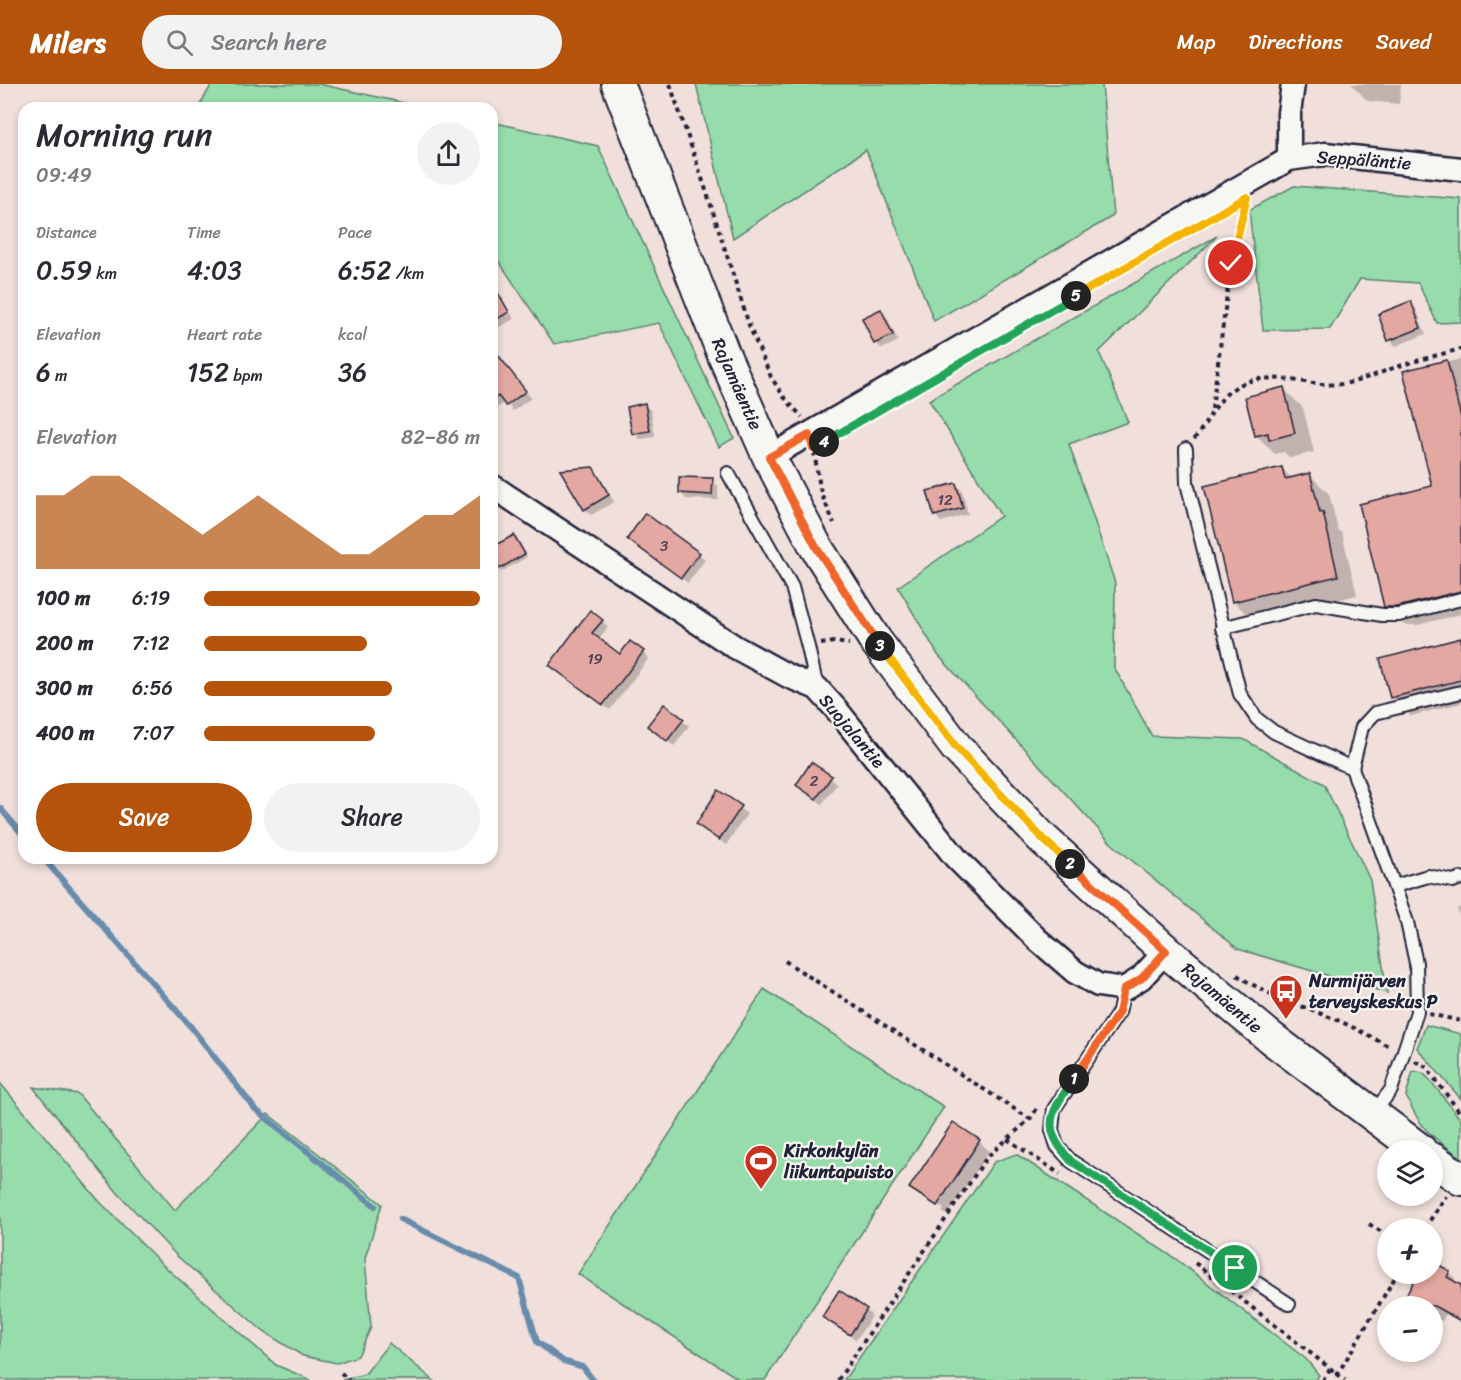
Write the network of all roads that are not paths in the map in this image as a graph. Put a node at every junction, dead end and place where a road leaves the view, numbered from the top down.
1 (618, 84) edge
2 (1293, 84) edge
3 (1289, 159) junction
4 (1461, 169) edge
5 (1186, 448) road end
6 (769, 457) junction
7 (728, 473) dead end
8 (498, 490) edge
9 (1461, 599) edge
10 (1222, 628) junction
11 (817, 688) junction
12 (1461, 692) edge
13 (1352, 768) junction
14 (1461, 878) edge
15 (1395, 886) junction
16 (1166, 951) junction
17 (1124, 989) junction
18 (1372, 1116) junction
19 (1406, 1140) edge
20 (1443, 1166) edge
21 (1460, 1178) edge
22 (1289, 1304) dead end

1 - 6 main road, Rajamäentie
2 - 3 street
3 - 4 street, Seppäläntie
3 - 6 street, Seppäläntie
5 - 10 lane
6 - 16 main road, Rajamäentie
7 - 11 lane
8 - 11 street, Suojalantie
9 - 10 lane
10 - 13 lane
11 - 17 street, Suojalantie
12 - 13 lane
13 - 15 lane
14 - 15 lane
15 - 18 lane
16 - 17 street
16 - 18 main road, Rajamäentie
17 - 22 lane
18 - 19 main road, Rajamäentie
20 - 21 main road

